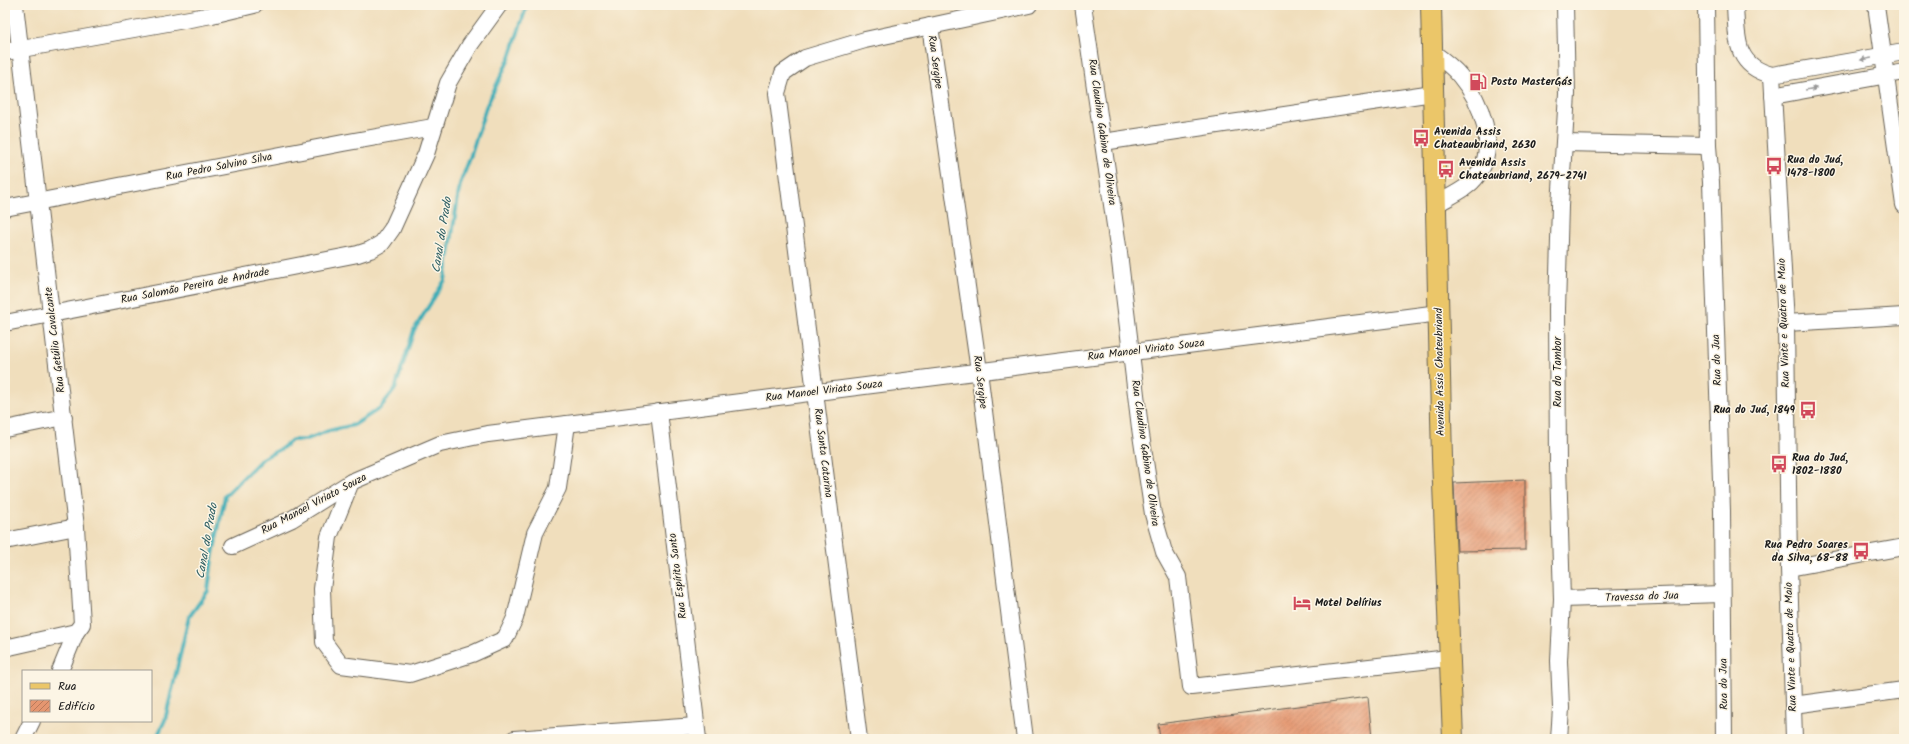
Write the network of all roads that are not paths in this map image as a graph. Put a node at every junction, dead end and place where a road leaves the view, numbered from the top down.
1 (15, 5) edge
2 (254, 5) edge
3 (499, 5) edge
4 (1029, 5) edge
5 (1083, 5) edge
6 (1432, 5) edge
7 (1565, 5) edge
8 (1706, 5) edge
9 (1735, 5) edge
10 (1876, 5) edge
11 (930, 26) junction
12 (12, 51) edge
13 (1432, 52) junction
14 (1904, 52) edge
15 (1884, 56) junction
16 (1904, 72) edge
17 (1772, 75) junction
18 (1886, 76) junction
19 (1433, 93) junction
20 (1773, 96) junction
21 (433, 127) junction
22 (1103, 142) junction
23 (1564, 143) junction
24 (1708, 146) junction
25 (39, 202) junction
26 (1437, 204) junction
27 (1904, 206) edge
28 (5, 208) edge
29 (1439, 313) junction
30 (52, 314) junction
31 (1904, 316) edge
32 (5, 323) edge
33 (1786, 323) junction
34 (1131, 352) junction
35 (979, 371) junction
36 (815, 392) junction
37 (659, 412) junction
38 (64, 417) junction
39 (567, 424) junction
40 (5, 429) edge
41 (351, 482) junction
42 (76, 527) junction
43 (5, 541) edge
44 (233, 546) dead end
45 (1904, 547) edge
46 (1789, 568) junction
47 (1722, 594) junction
48 (1562, 599) junction
49 (76, 632) junction
50 (5, 648) edge
51 (1449, 658) junction
52 (60, 670) edge
53 (1904, 690) edge
54 (1793, 705) junction
55 (32, 722) edge
56 (697, 733) edge
57 (23, 739) edge
58 (514, 739) edge
59 (860, 739) edge
60 (1025, 739) edge
61 (1453, 739) edge
62 (1559, 739) edge
63 (1724, 739) edge
64 (1794, 739) edge

1 - 12 street, Rua Getúlio Cavalcante
2 - 12 street
3 - 21 street
4 - 11 street
5 - 22 street, Rua Claudino Gabino de Oliveira
6 - 13 main road, Avenida Assis Chateubriand
7 - 23 street, Rua do Tambor
8 - 24 street, Rua do Jua
9 - 17 street
10 - 15 street
11 - 35 street, Rua Sergipe
11 - 36 street, Rua Santa Catarina
12 - 25 street, Rua Getúlio Cavalcante
13 - 19 main road, Avenida Assis Chateubriand
13 - 26 street
14 - 15 street
15 -> 17 street
15 - 18 street
16 - 18 street
17 - 20 street, Rua Vinte e Quatro de Maio
20 -> 18 street
18 - 27 street
19 - 22 street
19 - 26 main road, Avenida Assis Chateubriand
20 - 33 street, Rua Vinte e Quatro de Maio
21 - 25 street, Rua Pedro Salvino Silva
21 - 30 street, Rua Salomão Pereira de Andrade
22 - 34 street, Rua Claudino Gabino de Oliveira
23 - 24 street
23 - 48 street, Rua do Tambor
24 - 47 street, Rua do Jua
25 - 28 street, Rua Pedro Salvino Silva
25 - 30 street, Rua Getúlio Cavalcante
26 - 29 main road, Avenida Assis Chateubriand
29 - 34 street, Rua Manoel Viriato Souza
29 - 51 main road, Avenida Assis Chateubriand
30 - 32 street, Rua Salomão Pereira de Andrade
30 - 38 street, Rua Getúlio Cavalcante
31 - 33 street
33 - 46 street, Rua Vinte e Quatro de Maio
34 - 35 street, Rua Manoel Viriato Souza
34 - 51 street, Rua Claudino Gabino de Oliveira
35 - 36 street, Rua Manoel Viriato Souza
35 - 60 street, Rua Sergipe
36 - 37 street, Rua Manoel Viriato Souza
36 - 59 street, Rua Santa Catarina
37 - 39 street, Rua Manoel Viriato Souza
37 - 56 street, Rua Espírito Santo
38 - 40 street
38 - 42 street, Rua Getúlio Cavalcante
39 - 41 street, Rua Manoel Viriato Souza
39 - 41 street
41 - 44 street, Rua Manoel Viriato Souza
42 - 43 street
42 - 49 street, Rua Getúlio Cavalcante
45 - 46 street
46 - 54 street, Rua Vinte e Quatro de Maio
47 - 48 street, Travessa do Jua
47 - 63 street, Rua do Jua
48 - 62 street, Rua do Tambor
49 - 50 street
49 - 52 street, Rua Getúlio Cavalcante
51 - 61 main road, Avenida Assis Chateubriand
53 - 54 street
54 - 64 street, Rua Vinte e Quatro de Maio
55 - 57 street
56 - 58 street

